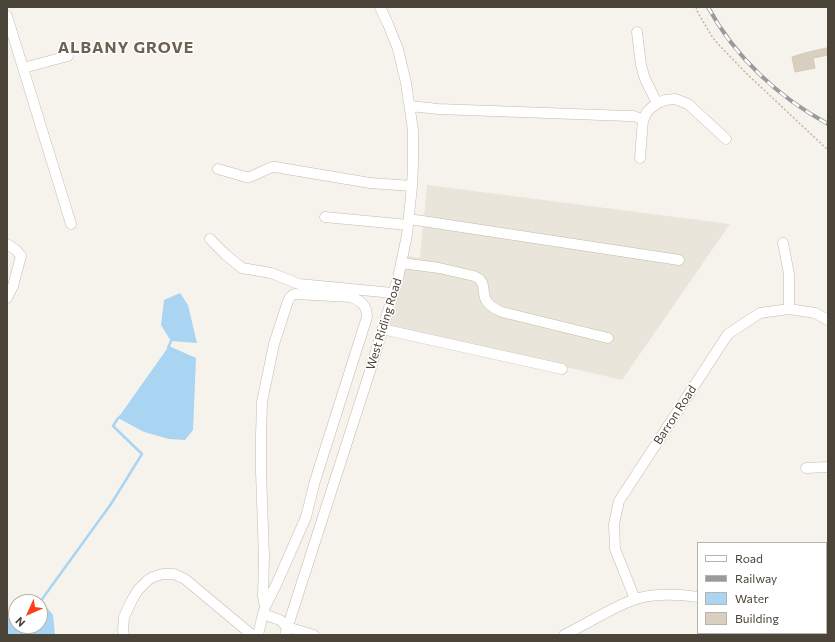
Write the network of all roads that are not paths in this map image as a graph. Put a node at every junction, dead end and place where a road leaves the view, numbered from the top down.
1 (380, 7) edge
2 (7, 16) edge
3 (637, 32) dead end
4 (68, 56) dead end
5 (23, 68) junction
6 (657, 103) junction
7 (410, 106) junction
8 (643, 120) junction
9 (726, 139) dead end
10 (640, 158) dead end
11 (218, 170) dead end
12 (412, 186) junction
13 (324, 217) dead end
14 (409, 222) junction
15 (70, 224) dead end
16 (210, 239) dead end
17 (784, 243) dead end
18 (7, 244) edge
19 (680, 260) dead end
20 (402, 263) junction
21 (393, 293) junction
22 (7, 298) edge
23 (789, 309) junction
24 (828, 320) edge
25 (382, 329) junction
26 (608, 338) dead end
27 (562, 369) dead end
28 (828, 467) edge
29 (806, 468) dead end
30 (697, 597) edge
31 (635, 599) junction
32 (264, 610) junction
33 (242, 627) junction
34 (259, 630) edge
35 (286, 631) edge
36 (124, 635) edge
37 (252, 635) edge
38 (314, 635) edge
39 (564, 635) edge

1 - 7 street, West Riding Road
2 - 5 street
3 - 6 street
4 - 5 street
5 - 15 street
6 - 8 street
6 - 9 street
7 - 8 street
7 - 12 street, West Riding Road
8 - 10 street
11 - 12 street
12 - 14 street, West Riding Road
13 - 14 street
14 - 19 street
14 - 20 street, West Riding Road
16 - 21 street
17 - 23 street
18 - 22 street
20 - 21 street, West Riding Road
20 - 26 street
21 - 25 street, West Riding Road
23 - 24 street, Barron Road
23 - 31 street, Barron Road
25 - 27 street
25 - 35 street, West Riding Road
28 - 29 street
30 - 31 street
31 - 39 street
32 - 32 street
32 - 34 street
32 - 35 street
33 - 34 street
33 - 36 street
33 - 37 street
35 - 38 street

